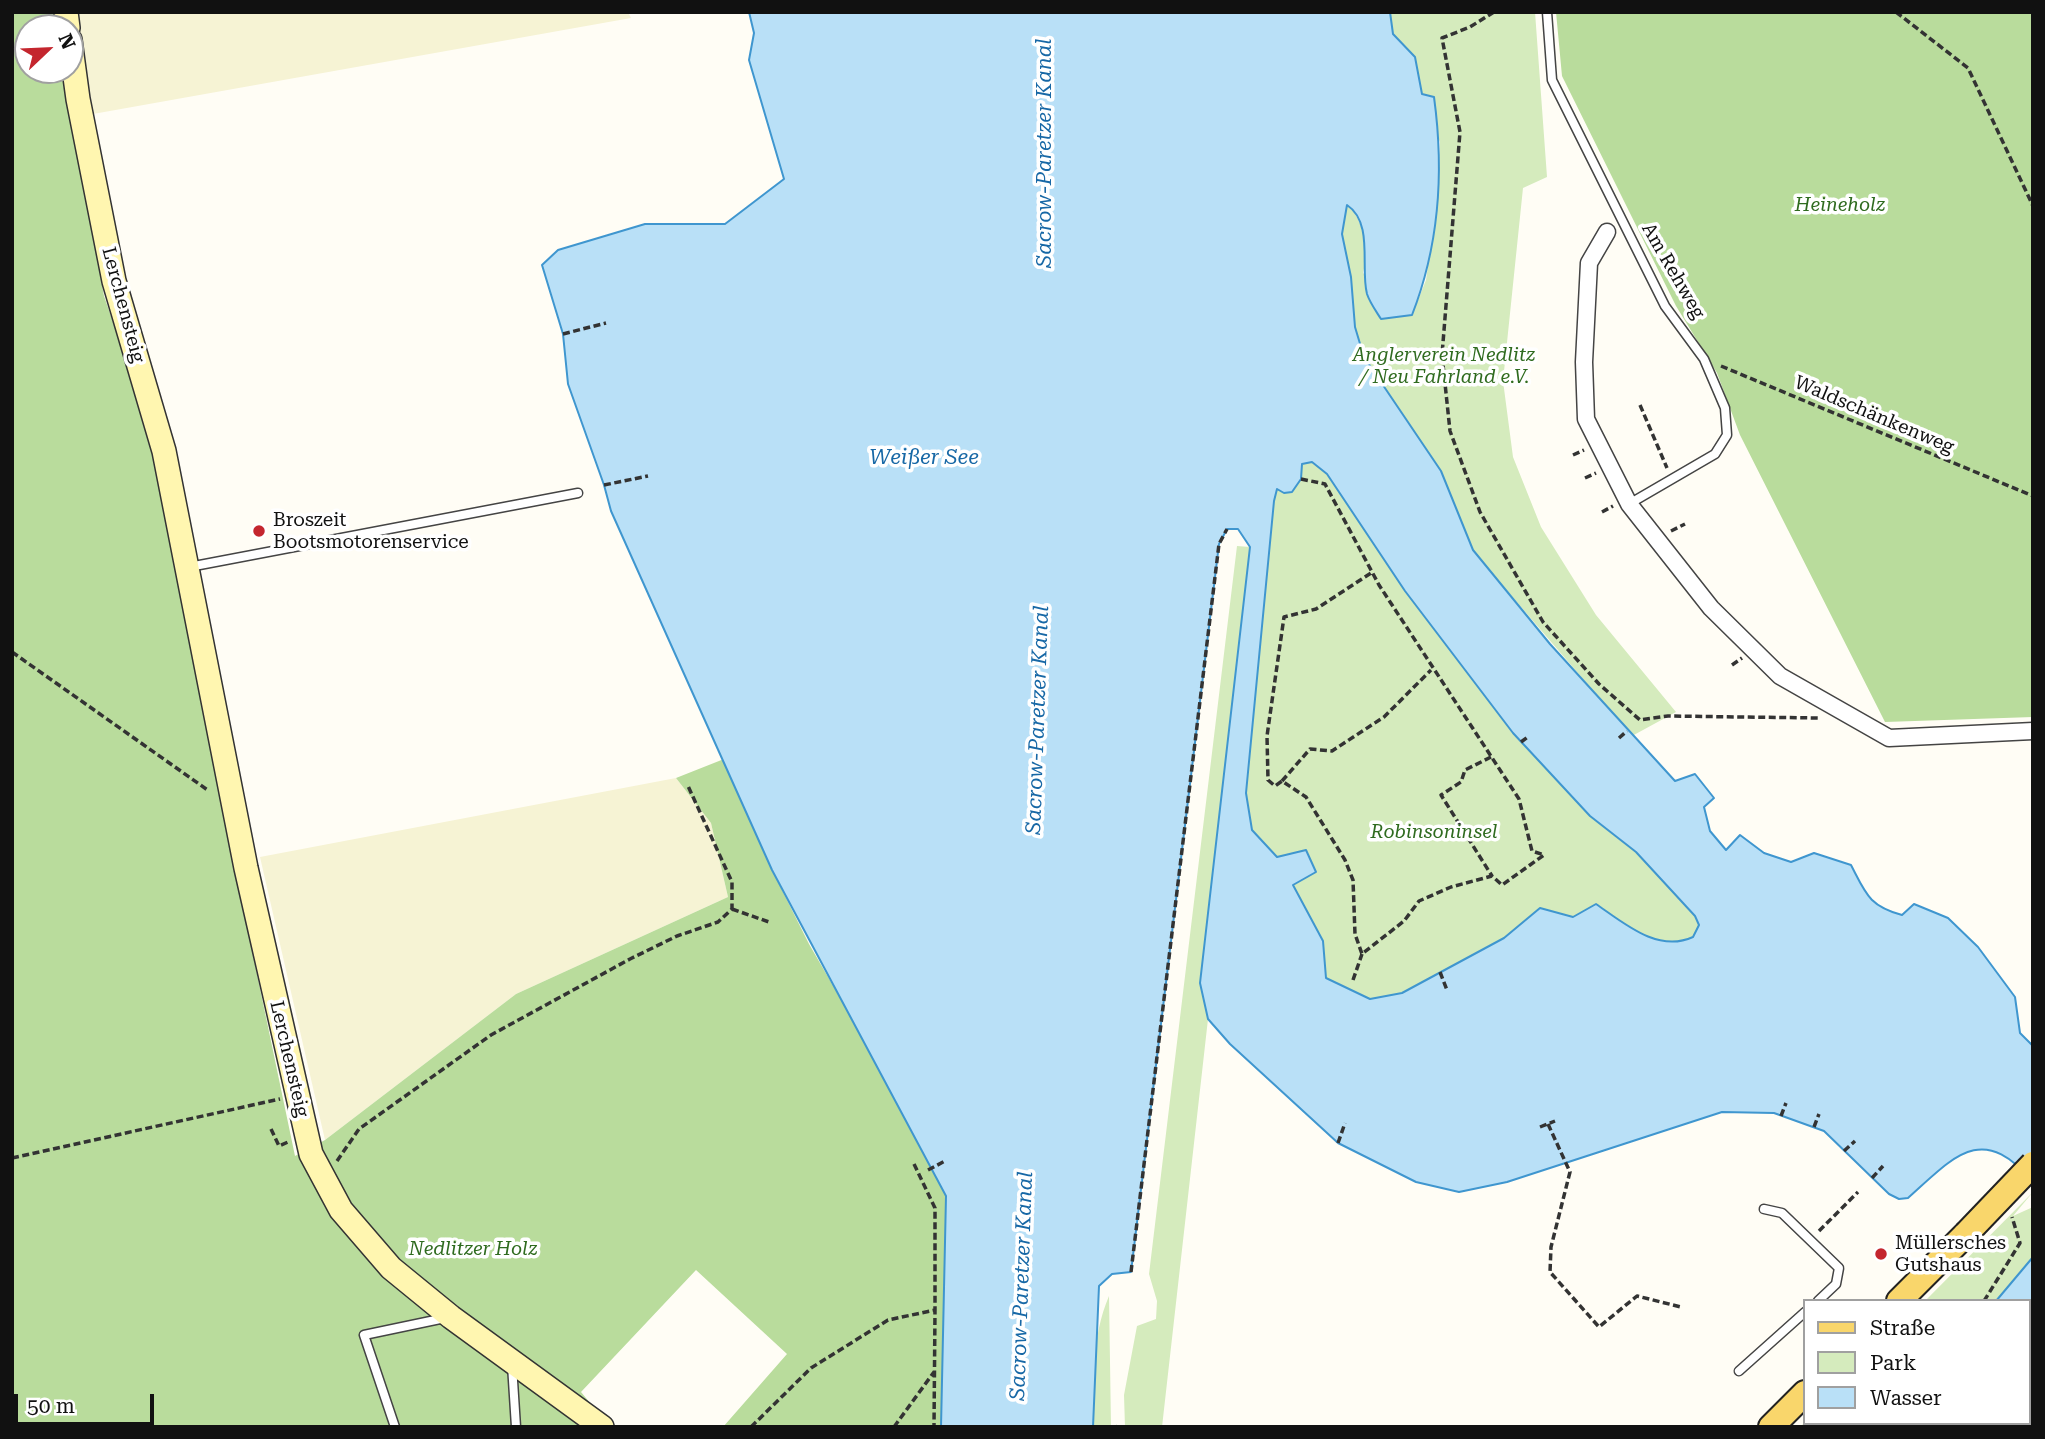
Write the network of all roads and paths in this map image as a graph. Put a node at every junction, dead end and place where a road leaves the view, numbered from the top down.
1 (1494, 12) edge
2 (1547, 12) edge
3 (1896, 12) edge
4 (76, 84) edge
5 (2033, 206) edge
6 (1607, 232) dead end
7 (606, 323) dead end
8 (563, 334) dead end
9 (1704, 359) junction
10 (1640, 405) dead end
11 (648, 476) dead end
12 (1671, 477) junction
13 (1301, 479) dead end
14 (604, 485) dead end
15 (578, 493) dead end
16 (2033, 496) edge
17 (1629, 504) junction
18 (1227, 529) dead end
19 (189, 567) junction
20 (1371, 573) junction
21 (12, 652) edge
22 (1432, 670) junction
23 (1855, 718) junction
24 (1627, 731) dead end
25 (2033, 731) edge
26 (1529, 736) dead end
27 (1619, 738) dead end
28 (1521, 742) dead end
29 (1491, 757) junction
30 (1282, 781) junction
31 (688, 786) dead end
32 (234, 808) junction
33 (1492, 876) junction
34 (732, 909) junction
35 (769, 922) dead end
36 (1362, 954) junction
37 (1440, 972) dead end
38 (1353, 980) dead end
39 (1447, 990) dead end
40 (298, 1096) junction
41 (1786, 1102) dead end
42 (1819, 1114) dead end
43 (1782, 1116) dead end
44 (1555, 1121) dead end
45 (1346, 1123) dead end
46 (1548, 1124) junction
47 (1540, 1127) dead end
48 (1814, 1128) dead end
49 (1855, 1141) dead end
50 (1338, 1143) dead end
51 (1844, 1151) dead end
52 (339, 1157) dead end
53 (12, 1158) edge
54 (945, 1161) dead end
55 (915, 1164) dead end
56 (2033, 1164) edge
57 (1883, 1166) dead end
58 (928, 1170) dead end
59 (1872, 1178) dead end
60 (1858, 1192) dead end
61 (1764, 1209) dead end
62 (2012, 1217) dead end
63 (1811, 1240) junction
64 (1132, 1272) dead end
65 (1820, 1299) edge
66 (1901, 1299) edge
67 (1985, 1299) edge
68 (1681, 1307) dead end
69 (935, 1310) junction
70 (1804, 1313) edge
71 (451, 1317) junction
72 (512, 1359) junction
73 (1739, 1371) dead end
74 (934, 1373) junction
75 (1804, 1394) edge
76 (395, 1427) edge
77 (516, 1427) edge
78 (602, 1427) edge
79 (751, 1427) edge
80 (894, 1427) edge
81 (934, 1427) edge
82 (1771, 1427) edge

1 - 23 path
2 - 9 lane, Am Rehweg
3 - 5 path
4 - 19 street, Lerchensteig
6 - 17 street
7 - 8 path
9 - 12 lane, Am Rehweg
9 - 16 path, Waldschänkenweg
10 - 12 path
11 - 14 path
12 - 17 lane, Am Rehweg
13 - 20 path
15 - 19 lane
17 - 23 street
18 - 64 path
19 - 32 street, Lerchensteig
20 - 22 path
20 - 30 path
21 - 32 path
22 - 29 path
22 - 30 path
23 - 25 street
24 - 27 path
26 - 28 path
29 - 33 path
29 - 33 path
30 - 36 path
31 - 34 path
32 - 40 street, Lerchensteig
33 - 36 path
34 - 35 path
34 - 52 path
36 - 38 path
37 - 39 path
40 - 53 path
40 - 71 street, Lerchensteig
41 - 43 path
42 - 48 path
44 - 46 path
45 - 50 path
46 - 47 path
46 - 68 path
49 - 51 path
54 - 58 path
55 - 69 path
56 - 66 main road, bridge
57 - 59 path
60 - 63 path
61 - 63 lane
62 - 67 path
63 - 65 lane
69 - 74 path
69 - 79 path
70 - 73 lane
71 - 72 street, Lerchensteig
71 - 76 lane
72 - 77 lane
72 - 78 street, Lerchensteig
74 - 80 path
74 - 81 path
75 - 82 main road

